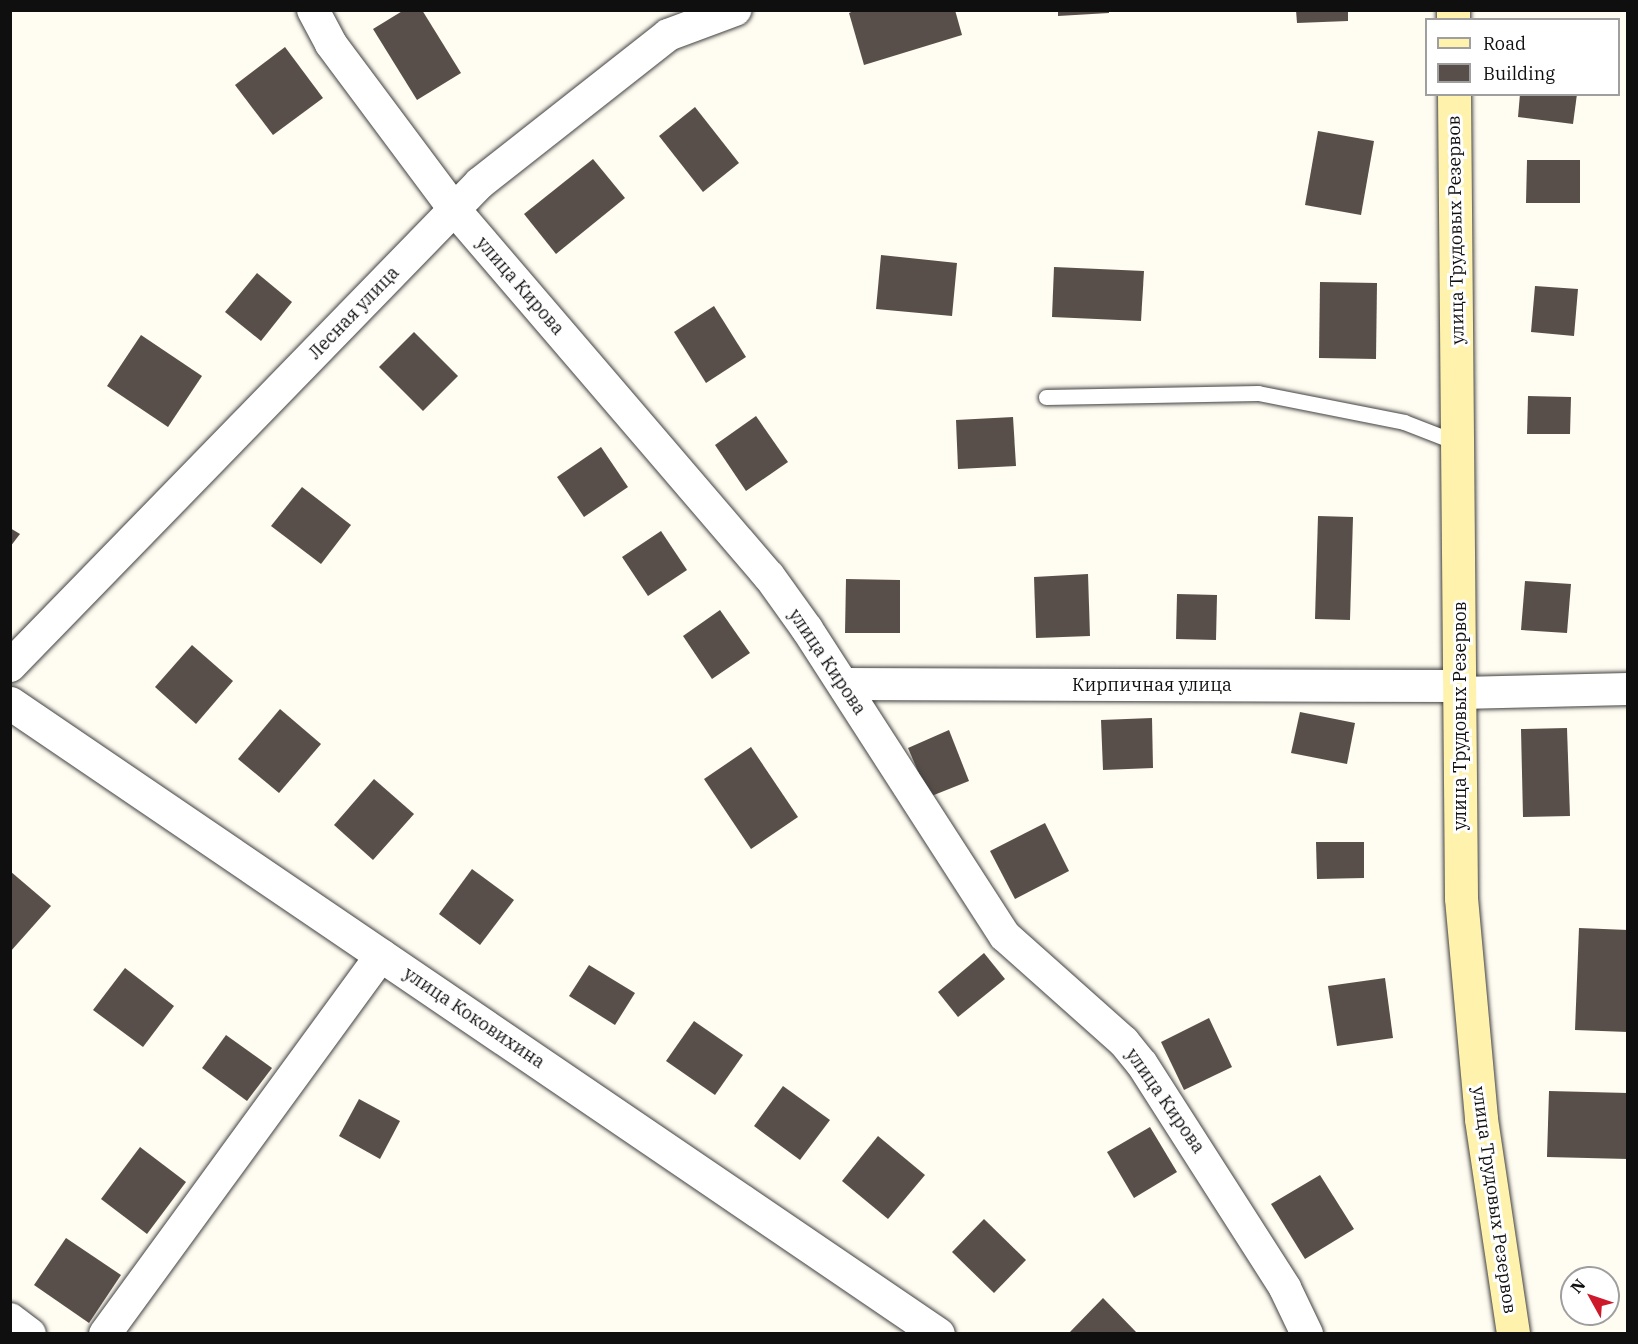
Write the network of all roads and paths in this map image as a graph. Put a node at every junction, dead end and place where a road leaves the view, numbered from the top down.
1 (313, 10) edge
2 (735, 10) edge
3 (1454, 96) edge
4 (454, 209) junction
5 (1046, 397) dead end
6 (1458, 442) junction
7 (10, 666) edge
8 (843, 684) junction
9 (1628, 689) edge
10 (1460, 690) junction
11 (10, 703) edge
12 (381, 955) junction
13 (10, 1319) edge
14 (30, 1334) edge
15 (105, 1334) edge
16 (938, 1334) edge
17 (1307, 1334) edge
18 (1513, 1334) edge

1 - 4 street, улица Кирова
2 - 4 street, Лесная улица
3 - 6 main road, улица Трудовых Резервов
4 - 7 street, Лесная улица
4 - 8 street, улица Кирова
5 - 6 lane
6 - 10 main road, улица Трудовых Резервов
8 - 10 street, Кирпичная улица
8 - 17 street, улица Кирова
9 - 10 street, Кирпичная улица
10 - 18 main road, улица Трудовых Резервов
11 - 12 street, улица Коковихина
12 - 15 street
12 - 16 street, улица Коковихина
13 - 14 street

